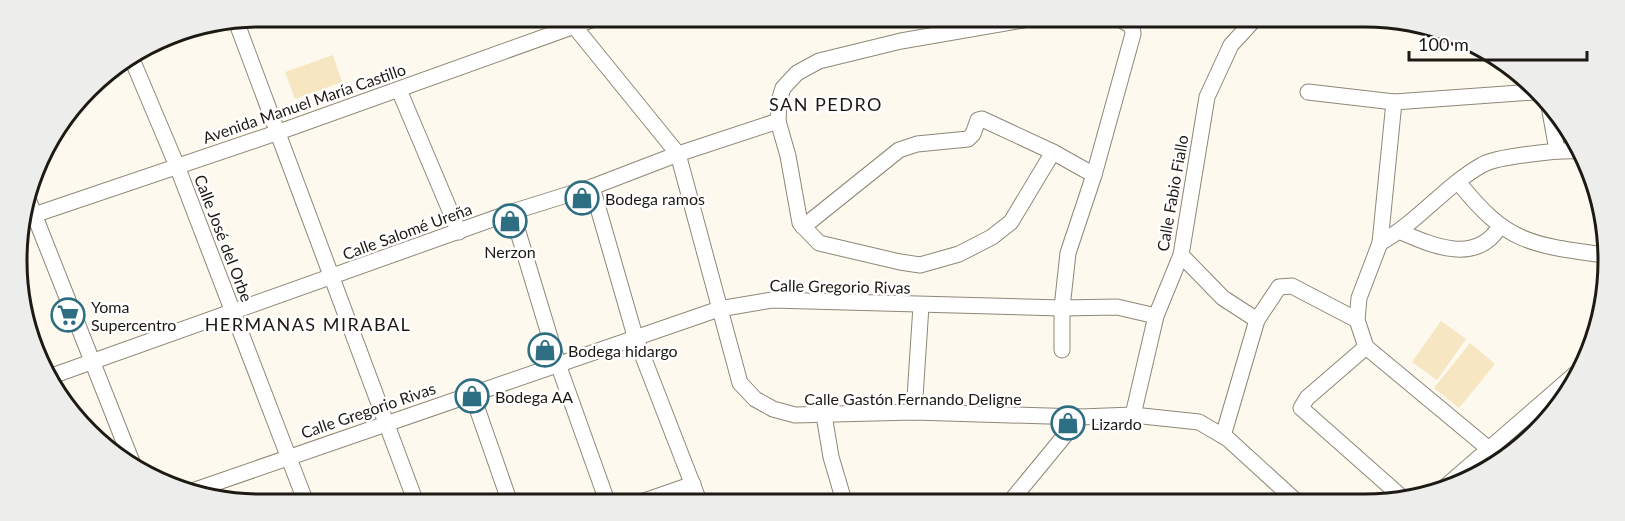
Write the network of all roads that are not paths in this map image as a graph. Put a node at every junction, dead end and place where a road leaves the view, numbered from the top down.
1 (560, 27) edge
2 (577, 27) edge
3 (982, 27) edge
4 (1132, 27) edge
5 (1248, 27) edge
6 (239, 28) edge
7 (134, 64) edge
8 (399, 90) junction
9 (1308, 92) dead end
10 (1527, 92) edge
11 (1394, 102) junction
12 (1552, 120) edge
13 (778, 121) junction
14 (279, 132) junction
15 (1557, 150) junction
16 (1571, 151) edge
17 (1053, 152) junction
18 (678, 154) junction
19 (177, 166) junction
20 (1094, 175) junction
21 (1459, 183) junction
22 (592, 187) junction
23 (512, 212) junction
24 (31, 215) edge
25 (30, 223) edge
26 (1500, 226) junction
27 (803, 227) junction
28 (459, 232) junction
29 (1401, 232) junction
30 (1380, 243) junction
31 (1598, 254) edge
32 (1181, 255) junction
33 (331, 278) junction
34 (921, 306) junction
35 (1062, 308) junction
36 (719, 309) junction
37 (233, 313) junction
38 (1156, 316) junction
39 (1257, 320) junction
40 (1357, 320) junction
41 (635, 336) junction
42 (1366, 347) junction
43 (1062, 350) dead end
44 (92, 362) junction
45 (558, 364) junction
46 (57, 374) edge
47 (1557, 393) edge
48 (471, 394) junction
49 (914, 412) junction
50 (1133, 415) junction
51 (824, 416) junction
52 (1080, 417) junction
53 (387, 423) junction
54 (1223, 436) junction
55 (129, 453) edge
56 (1497, 453) edge
57 (1496, 454) edge
58 (289, 456) junction
59 (693, 484) junction
60 (203, 487) edge
61 (1397, 492) edge
62 (303, 494) edge
63 (414, 494) edge
64 (507, 494) edge
65 (604, 494) edge
66 (664, 494) edge
67 (697, 494) edge
68 (842, 494) edge
69 (1016, 494) edge
70 (1289, 494) edge

1 - 8 street, Avenida Manuel María Castillo
2 - 18 street, Calle Gastón Fernando Deligne
3 - 13 street
4 - 20 street
5 - 32 street, Calle Fabio Fiallo
6 - 14 street
7 - 19 street, Calle José del Orbe
8 - 14 street, Avenida Manuel María Castillo
8 - 28 street
9 - 11 street
10 - 11 street
11 - 30 street
12 - 15 street
13 - 18 street, Calle Salomé Ureña
13 - 27 street
14 - 19 street, Avenida Manuel María Castillo
14 - 33 street
15 - 16 street
15 - 21 street
17 - 20 street
17 - 27 street
17 - 27 street
18 - 22 street, Calle Salomé Ureña
18 - 36 street, Calle Gastón Fernando Deligne
19 - 24 street, Avenida Manuel María Castillo
19 - 37 street, Calle José del Orbe
20 - 35 street
21 - 26 street
21 - 29 street
22 - 23 street, Calle Salomé Ureña
22 - 41 street
23 - 28 street, Calle Salomé Ureña
23 - 45 street
25 - 44 street
26 - 29 street
26 - 31 street
28 - 33 street, Calle Salomé Ureña
29 - 30 street
30 - 40 street
32 - 38 street, Calle Fabio Fiallo
32 - 39 street
33 - 37 street, Calle Salomé Ureña
33 - 53 street
34 - 35 street, Calle Gregorio Rivas
34 - 36 street, Calle Gregorio Rivas
34 - 49 street
35 - 38 street, Calle Gregorio Rivas
35 - 43 street
36 - 41 street, Calle Gregorio Rivas
36 - 51 street, Calle Gastón Fernando Deligne
37 - 44 street, Calle Salomé Ureña
37 - 58 street, Calle José del Orbe
38 - 50 street, Calle Fabio Fiallo
39 - 40 street
39 - 54 street
40 - 42 street
41 - 45 street, Calle Gregorio Rivas
41 - 59 street
42 - 57 street
42 - 61 street
44 - 46 street, Calle Salomé Ureña
44 - 55 street
45 - 48 street, Calle Gregorio Rivas
45 - 65 street
47 - 56 street
48 - 53 street, Calle Gregorio Rivas
48 - 64 street
49 - 51 street, Calle Gastón Fernando Deligne
49 - 52 street, Calle Gastón Fernando Deligne
50 - 52 street, Calle Gastón Fernando Deligne
50 - 54 street, Calle Gastón Fernando Deligne
51 - 68 street
52 - 69 street
53 - 58 street, Calle Gregorio Rivas
53 - 63 street
54 - 70 street, Calle Gastón Fernando Deligne
58 - 60 street, Calle Gregorio Rivas
58 - 62 street, Calle José del Orbe
59 - 66 street
59 - 67 street

